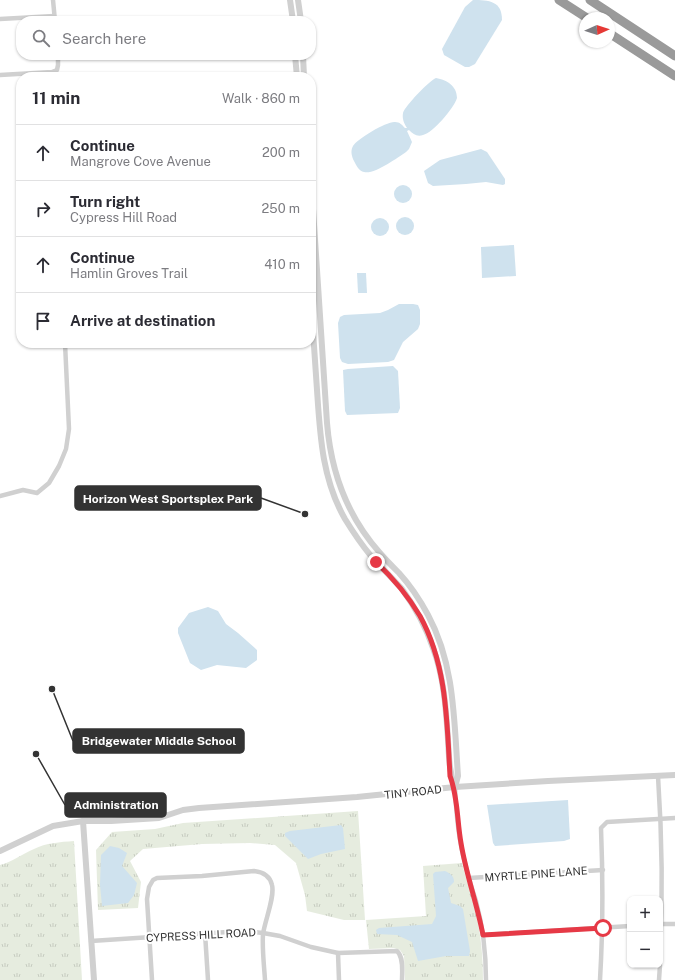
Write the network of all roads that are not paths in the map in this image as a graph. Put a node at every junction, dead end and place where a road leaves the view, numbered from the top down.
1 (53, 0) edge
2 (290, 0) edge
3 (298, 0) edge
4 (559, 0) edge
5 (590, 0) edge
6 (579, 13) edge
7 (54, 16) edge
8 (292, 16) edge
9 (300, 16) edge
10 (0, 19) edge
11 (16, 19) edge
12 (615, 36) edge
13 (675, 56) edge
14 (58, 60) edge
15 (300, 60) edge
16 (303, 60) edge
17 (296, 62) joint
18 (52, 72) edge
19 (297, 72) edge
20 (304, 72) edge
21 (16, 74) edge
22 (0, 75) edge
23 (675, 76) edge
24 (316, 259) edge
25 (316, 308) edge
26 (319, 308) junction
27 (65, 348) edge
28 (314, 348) edge
29 (328, 439) junction
30 (321, 440) junction
31 (0, 496) edge
32 (675, 775) edge
33 (658, 776) junction
34 (455, 788) junction
35 (675, 818) edge
36 (661, 819) junction
37 (83, 821) junction
38 (0, 851) edge
39 (603, 870) junction
40 (469, 878) junction
41 (661, 896) edge
42 (663, 924) edge
43 (675, 924) edge
44 (627, 926) edge
45 (603, 928) junction
46 (263, 932) junction
47 (205, 933) junction
48 (483, 935) junction
49 (149, 937) junction
50 (91, 941) junction
51 (338, 953) junction
52 (660, 968) edge
53 (94, 980) edge
54 (152, 980) edge
55 (208, 980) edge
56 (265, 980) edge
57 (339, 980) edge
58 (402, 980) edge
59 (486, 980) edge
60 (600, 980) edge
61 (659, 980) edge

1 - 7 street
2 - 8 street
3 - 9 street
4 - 6 highway
5 - 13 highway
10 - 11 street
12 - 23 highway
14 - 18 street
15 - 17 street
16 - 20 street
17 - 19 street
21 - 22 street
24 - 26 street
25 - 26 street
26 - 29 street
27 - 31 street
28 - 30 street
29 - 30 street
29 - 34 street
30 - 34 street
32 - 33 street, TINY ROAD
33 - 34 street, TINY ROAD
33 - 36 street
34 - 37 street, TINY ROAD
34 - 40 street
35 - 36 street
36 - 39 street
36 - 41 street
37 - 38 street, TINY ROAD
37 - 50 street
39 - 40 street, MYRTLE PINE LANE
39 - 45 street
40 - 48 street
42 - 43 street
44 - 45 street
45 - 48 street
45 - 60 street
46 - 47 street, CYPRESS HILL ROAD
46 - 49 street
46 - 51 street, CYPRESS HILL ROAD
46 - 56 street
47 - 49 street, CYPRESS HILL ROAD
47 - 55 street
48 - 59 street
49 - 50 street, CYPRESS HILL ROAD
49 - 54 street
50 - 53 street
51 - 57 street
51 - 58 street, CYPRESS HILL ROAD
52 - 61 street

